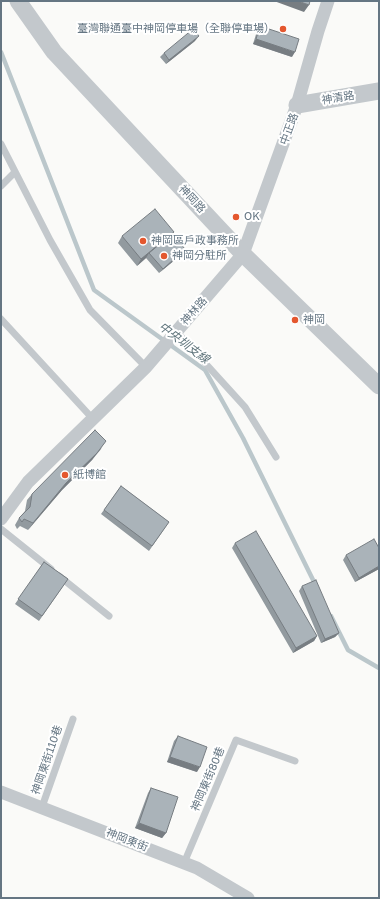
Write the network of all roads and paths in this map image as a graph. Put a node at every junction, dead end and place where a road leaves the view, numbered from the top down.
1 (18, 1) edge
2 (328, 1) edge
3 (379, 92) edge
4 (297, 105) junction
5 (1, 144) edge
6 (15, 172) junction
7 (1, 186) edge
8 (243, 254) junction
9 (1, 319) edge
10 (174, 334) junction
11 (146, 366) junction
12 (379, 386) edge
13 (93, 419) junction
14 (276, 458) dead end
15 (1, 519) edge
16 (1, 529) edge
17 (109, 616) dead end
18 (72, 719) dead end
19 (295, 761) dead end
20 (1, 792) edge
21 (42, 808) junction
22 (184, 863) junction
23 (248, 898) edge

1 - 8 street, 神岡路
2 - 4 street, 中正路
3 - 4 street, 神清路
4 - 8 street, 中正路
5 - 6 lane
6 - 7 lane
6 - 11 lane
8 - 10 street, 神林路
8 - 12 street, 神岡路
9 - 13 lane
10 - 11 street, 神林路
10 - 14 lane
11 - 13 street, 神林路
13 - 15 street, 神林路
16 - 17 lane
18 - 21 lane, 神岡東街110巷
19 - 22 lane, 神岡東街80巷
20 - 21 street, 神岡東街
21 - 22 street, 神岡東街
22 - 23 street, 神岡東街

